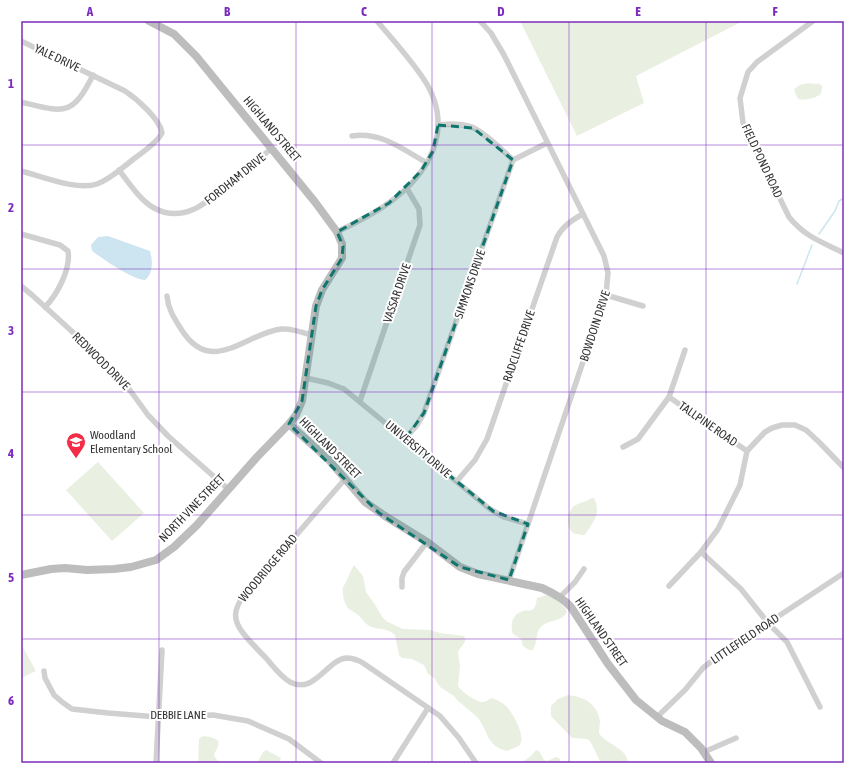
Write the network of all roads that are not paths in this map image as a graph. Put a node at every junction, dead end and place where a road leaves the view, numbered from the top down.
1 (149, 21) edge
2 (377, 21) edge
3 (480, 21) edge
4 (813, 21) edge
5 (21, 42) edge
6 (93, 75) junction
7 (21, 102) edge
8 (438, 125) junction
9 (352, 136) dead end
10 (547, 143) junction
11 (272, 148) junction
12 (513, 160) junction
13 (427, 163) junction
14 (119, 170) junction
15 (21, 171) edge
16 (406, 187) junction
17 (583, 214) junction
18 (337, 232) junction
19 (21, 234) edge
20 (844, 253) edge
21 (21, 286) edge
22 (606, 295) junction
23 (167, 296) dead end
24 (644, 306) dead end
25 (45, 307) junction
26 (311, 335) junction
27 (685, 350) dead end
28 (306, 378) junction
29 (669, 397) junction
30 (360, 401) junction
31 (289, 424) junction
32 (405, 439) junction
33 (623, 447) dead end
34 (747, 451) junction
35 (844, 468) edge
36 (345, 479) junction
37 (457, 482) junction
38 (228, 488) junction
39 (528, 524) junction
40 (427, 542) junction
41 (701, 552) junction
42 (584, 569) dead end
43 (844, 573) edge
44 (21, 575) edge
45 (509, 580) junction
46 (669, 586) dead end
47 (402, 587) dead end
48 (560, 597) junction
49 (768, 623) junction
50 (162, 650) dead end
51 (44, 671) dead end
52 (820, 707) dead end
53 (428, 708) junction
54 (158, 717) junction
55 (657, 717) junction
56 (736, 738) dead end
57 (704, 752) junction
58 (156, 763) edge
59 (321, 763) edge
60 (393, 763) edge
61 (476, 763) edge
62 (711, 763) edge

1 - 11 street, HIGHLAND STREET
2 - 8 street
3 - 10 street, BOWDOIN DRIVE
4 - 20 street, FIELD POND ROAD
5 - 6 street, YALE DRIVE
6 - 7 street
6 - 14 street, YALE DRIVE
8 - 12 street
8 - 13 street
9 - 13 street
10 - 12 street
10 - 17 street, BOWDOIN DRIVE
11 - 14 street, FORDHAM DRIVE
11 - 18 street, HIGHLAND STREET
12 - 32 street, SIMMONS DRIVE
13 - 16 street
14 - 15 street
16 - 18 street
16 - 30 street, VASSAR DRIVE
17 - 22 street, BOWDOIN DRIVE
17 - 37 street, RADCLIFFE DRIVE
18 - 26 street, HIGHLAND STREET
19 - 25 street
21 - 25 street, REDWOOD DRIVE
22 - 24 street
22 - 39 street, BOWDOIN DRIVE
23 - 26 street
25 - 38 street, REDWOOD DRIVE
26 - 28 street, HIGHLAND STREET
27 - 29 street
28 - 30 street, UNIVERSITY DRIVE
28 - 31 street, HIGHLAND STREET
29 - 33 street
29 - 34 street, TALLPINE ROAD
30 - 32 street, UNIVERSITY DRIVE
31 - 36 street, HIGHLAND STREET
31 - 38 street, NORTH VINE STREET
32 - 37 street, UNIVERSITY DRIVE
34 - 35 street
34 - 41 street
36 - 40 street, HIGHLAND STREET
36 - 53 street, WOODRIDGE ROAD
37 - 39 street, UNIVERSITY DRIVE
38 - 44 street, NORTH VINE STREET
39 - 45 street, BOWDOIN DRIVE
40 - 45 street, HIGHLAND STREET
40 - 47 street
41 - 46 street
41 - 49 street
42 - 48 street
43 - 49 street, LITTLEFIELD ROAD
45 - 48 street, HIGHLAND STREET
48 - 55 street, HIGHLAND STREET
49 - 52 street
49 - 55 street, LITTLEFIELD ROAD
50 - 54 street
51 - 54 street, DEBBIE LANE
53 - 60 street
53 - 61 street, WOODRIDGE ROAD
54 - 58 street
54 - 59 street, DEBBIE LANE
55 - 57 street, HIGHLAND STREET
56 - 57 street
57 - 62 street, HIGHLAND STREET

